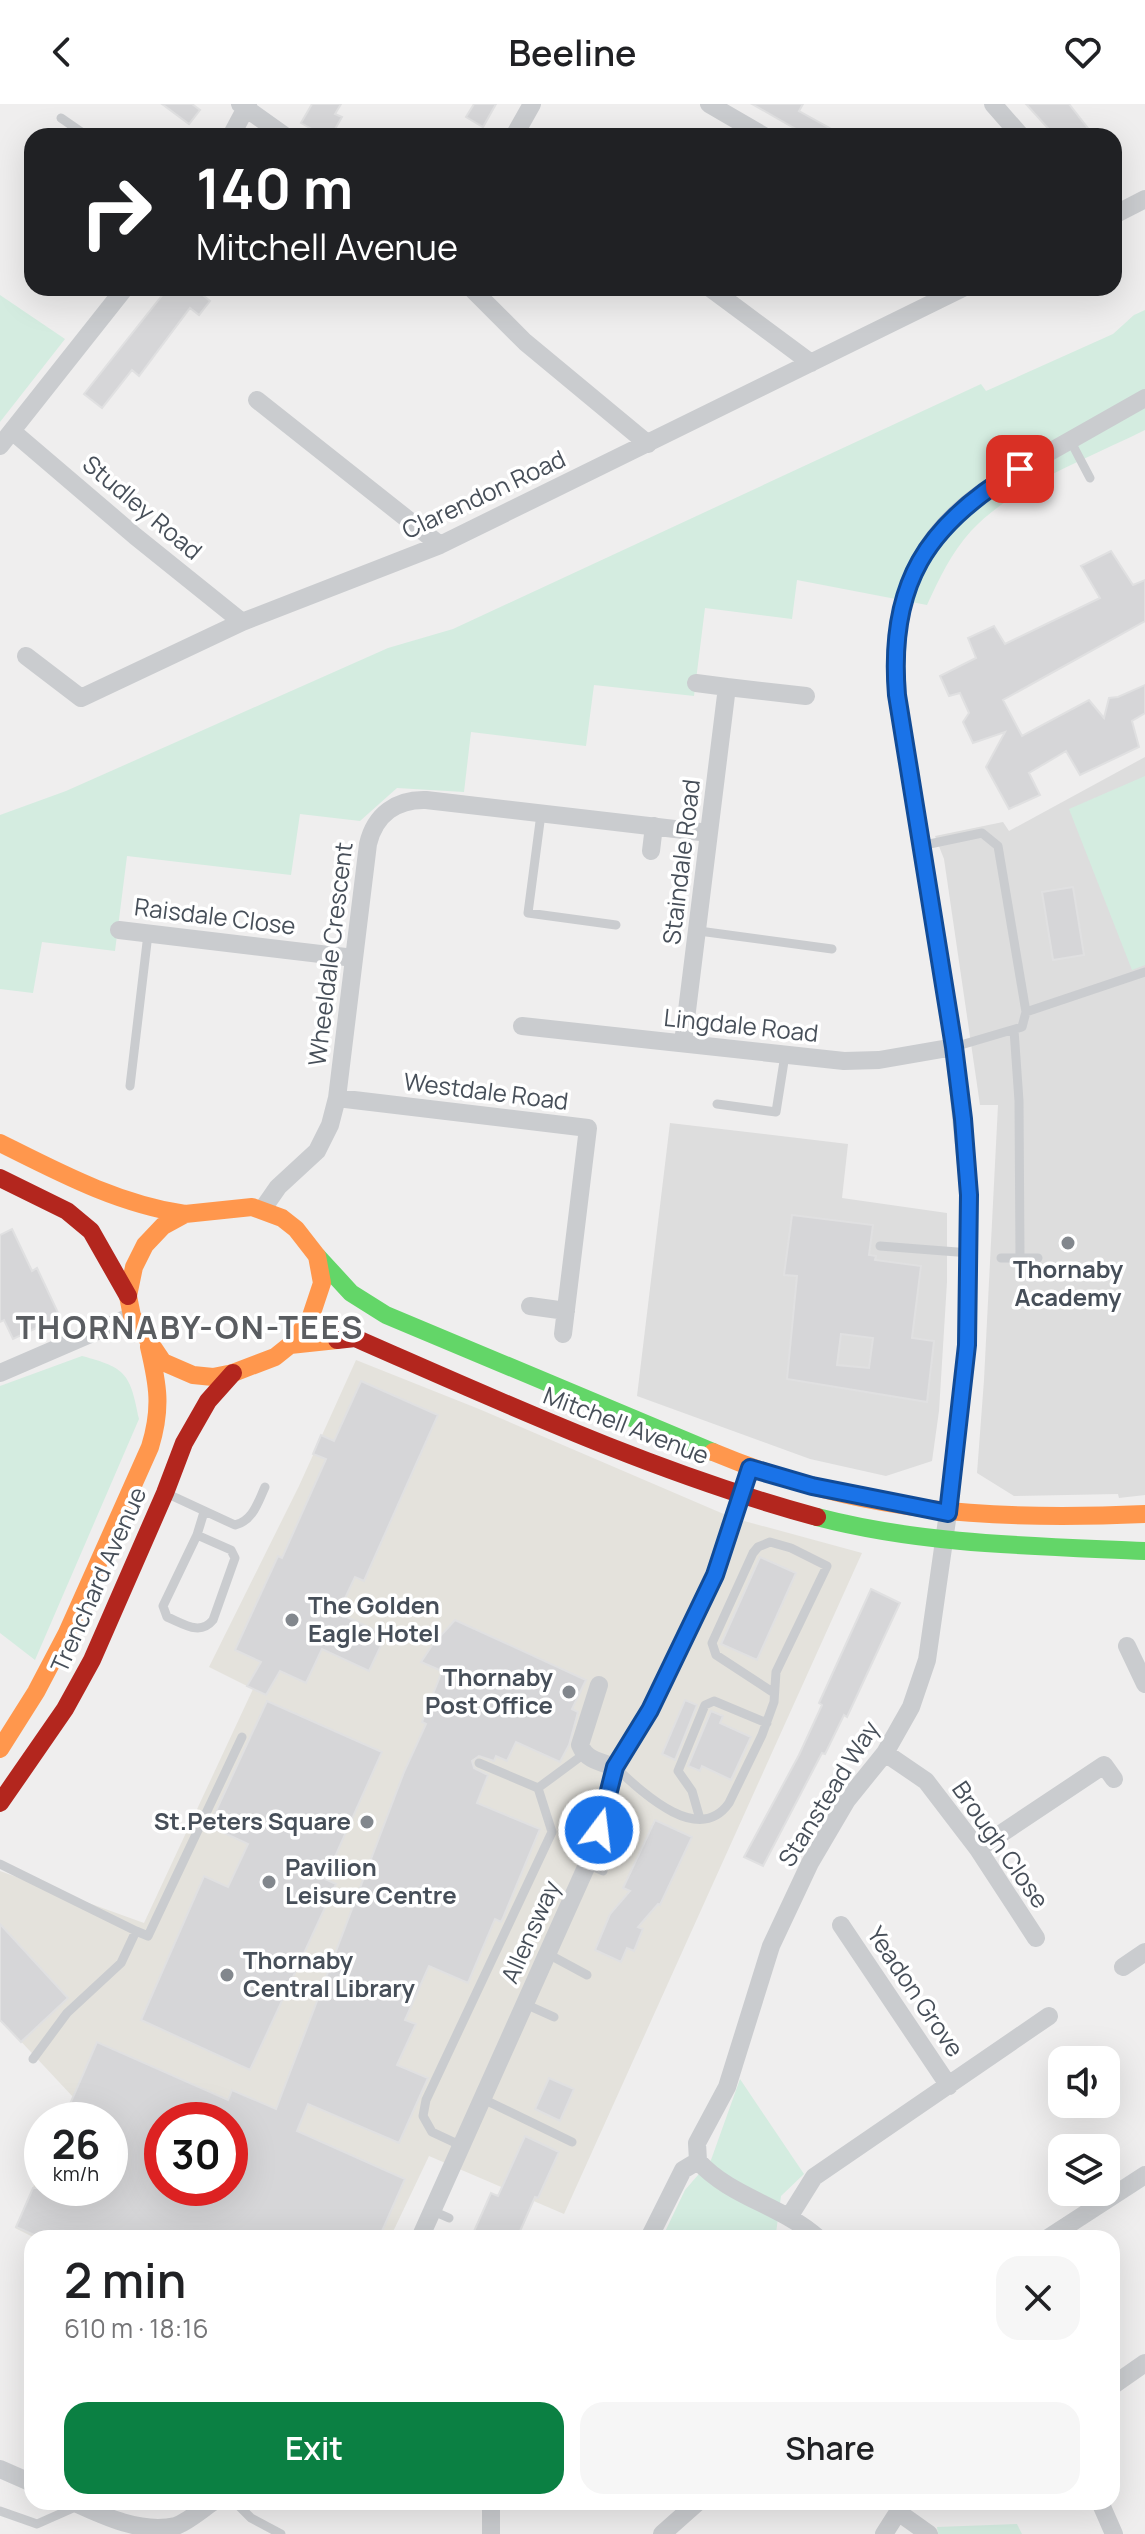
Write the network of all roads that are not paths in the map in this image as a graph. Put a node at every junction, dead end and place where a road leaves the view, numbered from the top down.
1 (532, 104) edge
2 (709, 104) edge
3 (993, 104) edge
4 (245, 105) edge
5 (61, 118) dead end
6 (75, 128) edge
7 (235, 128) edge
8 (275, 128) edge
9 (518, 128) edge
10 (750, 128) edge
11 (1014, 128) edge
12 (1145, 199) edge
13 (1122, 211) edge
14 (119, 296) edge
15 (479, 296) edge
16 (721, 296) edge
17 (943, 296) edge
18 (811, 363) junction
19 (1145, 398) edge
20 (257, 400) dead end
21 (12, 431) junction
22 (1070, 440) junction
23 (648, 444) junction
24 (0, 446) edge
25 (1090, 478) dead end
26 (440, 545) junction
27 (242, 622) junction
28 (26, 656) dead end
29 (696, 683) dead end
30 (727, 687) junction
31 (806, 696) dead end
32 (541, 814) junction
33 (663, 827) junction
34 (709, 833) junction
35 (920, 846) junction
36 (651, 851) dead end
37 (616, 925) dead end
38 (119, 930) dead end
39 (699, 931) junction
40 (148, 934) junction
41 (832, 949) dead end
42 (354, 958) junction
43 (1145, 972) edge
44 (1026, 1012) junction
45 (522, 1026) dead end
46 (1014, 1030) junction
47 (683, 1043) junction
48 (954, 1047) junction
49 (785, 1055) junction
50 (130, 1086) dead end
51 (337, 1098) junction
52 (717, 1104) dead end
53 (0, 1143) edge
54 (0, 1178) edge
55 (262, 1210) junction
56 (185, 1214) junction
57 (880, 1246) dead end
58 (970, 1253) junction
59 (317, 1256) junction
60 (1001, 1258) dead end
61 (1020, 1258) junction
62 (1038, 1258) dead end
63 (128, 1296) junction
64 (530, 1306) dead end
65 (566, 1311) junction
66 (132, 1316) junction
67 (563, 1334) dead end
68 (148, 1343) junction
69 (290, 1345) junction
70 (0, 1373) edge
71 (233, 1373) junction
72 (750, 1468) junction
73 (265, 1487) dead end
74 (165, 1493) junction
75 (739, 1495) junction
76 (204, 1512) junction
77 (948, 1513) junction
78 (1145, 1514) edge
79 (197, 1535) junction
80 (944, 1539) junction
81 (1145, 1551) edge
82 (1127, 1646) dead end
83 (61, 1647) junction
84 (92, 1660) junction
85 (1145, 1684) edge
86 (599, 1685) dead end
87 (774, 1693) junction
88 (767, 1723) junction
89 (242, 1737) dead end
90 (0, 1749) edge
91 (885, 1753) junction
92 (584, 1754) junction
93 (479, 1763) dead end
94 (615, 1767) junction
95 (1114, 1779) dead end
96 (538, 1788) junction
97 (0, 1803) edge
98 (700, 1819) junction
99 (978, 1849) junction
100 (0, 1864) edge
101 (841, 1925) dead end
102 (136, 1931) junction
103 (1036, 1938) dead end
104 (1145, 1952) edge
105 (548, 1954) junction
106 (1123, 1967) dead end
107 (587, 1975) dead end
108 (525, 2004) junction
109 (1049, 2016) dead end
110 (554, 2017) dead end
111 (33, 2059) dead end
112 (949, 2086) junction
113 (483, 2099) junction
114 (572, 2142) dead end
115 (462, 2146) junction
116 (698, 2161) junction
117 (1145, 2175) edge
118 (789, 2217) junction
119 (427, 2230) edge
120 (653, 2230) edge
121 (807, 2230) edge
122 (1060, 2230) edge
123 (1145, 2363) edge
124 (1120, 2380) edge
125 (0, 2469) edge
126 (24, 2480) edge
127 (64, 2510) edge
128 (92, 2510) edge
129 (201, 2510) edge
130 (243, 2510) edge
131 (491, 2510) edge
132 (689, 2510) edge
133 (898, 2510) edge
134 (903, 2510) edge
135 (1104, 2510) edge
136 (0, 2511) edge
137 (164, 2531) edge
138 (281, 2534) edge
139 (491, 2534) edge
140 (662, 2534) edge
141 (884, 2534) edge
142 (929, 2534) edge
143 (1114, 2534) edge

1 - 9 street
2 - 10 street
3 - 11 street
4 - 7 street
4 - 8 street
5 - 6 lane
12 - 13 street
14 - 21 street
15 - 23 street
16 - 18 street
17 - 18 street, Clarendon Road
18 - 23 street, Clarendon Road
19 - 22 street, Stanstead Way
20 - 26 street
21 - 24 street
21 - 27 street, Studley Road
22 - 25 lane
22 - 35 street, Stanstead Way
23 - 26 street, Clarendon Road
26 - 27 street, Clarendon Road
27 - 28 street, Clarendon Road
29 - 30 street
30 - 31 street
30 - 34 street, Staindale Road
32 - 33 street, Wheeldale Crescent
32 - 37 lane
32 - 42 street, Wheeldale Crescent
33 - 34 street, Wheeldale Crescent
33 - 36 street
34 - 39 street, Staindale Road
35 - 44 lane
35 - 48 street, Stanstead Way
38 - 40 street, Raisdale Close
39 - 41 lane
39 - 47 street, Staindale Road
40 - 42 street, Raisdale Close
40 - 50 lane
42 - 51 street, Wheeldale Crescent
43 - 44 lane
44 - 46 lane
45 - 47 street, Lingdale Road
46 - 48 lane
46 - 61 lane
47 - 49 street, Lingdale Road
48 - 49 street, Lingdale Road
48 - 58 street, Stanstead Way
49 - 52 lane
51 - 55 street, Wheeldale Crescent
51 - 65 street, Westdale Road
53 - 56 street
54 - 63 street
55 - 56 street, Mitchell Avenue
55 - 59 street, Mitchell Avenue
56 - 63 street, Mitchell Avenue
57 - 58 lane
58 - 77 street, Stanstead Way
59 - 69 street, Mitchell Avenue
59 - 72 street, Mitchell Avenue
60 - 61 lane
61 - 62 lane
63 - 66 street, Mitchell Avenue
64 - 65 street
65 - 67 street, Westdale Road
66 - 68 street, Mitchell Avenue
66 - 70 street
68 - 71 street, Mitchell Avenue
68 - 83 street, Trenchard Avenue
69 - 71 street, Mitchell Avenue
69 - 75 street, Mitchell Avenue
71 - 74 street, Trenchard Avenue
72 - 75 street, Allensway
72 - 77 street, Mitchell Avenue
73 - 76 lane
74 - 76 lane
74 - 84 street, Trenchard Avenue
75 - 80 street, Mitchell Avenue
75 - 94 street, Allensway
76 - 79 lane
77 - 78 street, Mitchell Avenue
77 - 80 street, Stanstead Way
79 - 79 lane
80 - 81 street, Mitchell Avenue
80 - 91 street, Stanstead Way
82 - 85 street
83 - 84 street
83 - 90 street, Trenchard Avenue
84 - 97 street, Trenchard Avenue
86 - 92 street
87 - 87 lane
87 - 88 lane
88 - 98 lane
88 - 98 lane
89 - 102 lane
91 - 99 street, Brough Close
91 - 116 street, Stanstead Way
92 - 94 street
92 - 96 lane
93 - 96 lane
94 - 98 lane
94 - 105 street, Allensway
95 - 99 street
96 - 115 lane
99 - 103 street, Brough Close
100 - 102 lane
101 - 112 street, Yeadon Grove
102 - 111 lane
104 - 106 street
105 - 107 lane
105 - 108 street, Allensway
108 - 110 lane
108 - 113 street, Allensway
109 - 112 street, Yeadon Grove
112 - 118 street, Yeadon Grove
113 - 114 lane
113 - 115 street, Allensway
115 - 119 street, Allensway
116 - 118 street
116 - 120 street, Stanstead Way
117 - 122 street
118 - 121 street
123 - 124 street
125 - 126 street
127 - 136 lane
128 - 137 street
129 - 137 street
130 - 138 lane
131 - 139 street
132 - 140 street
133 - 141 street
134 - 142 street
135 - 143 street

